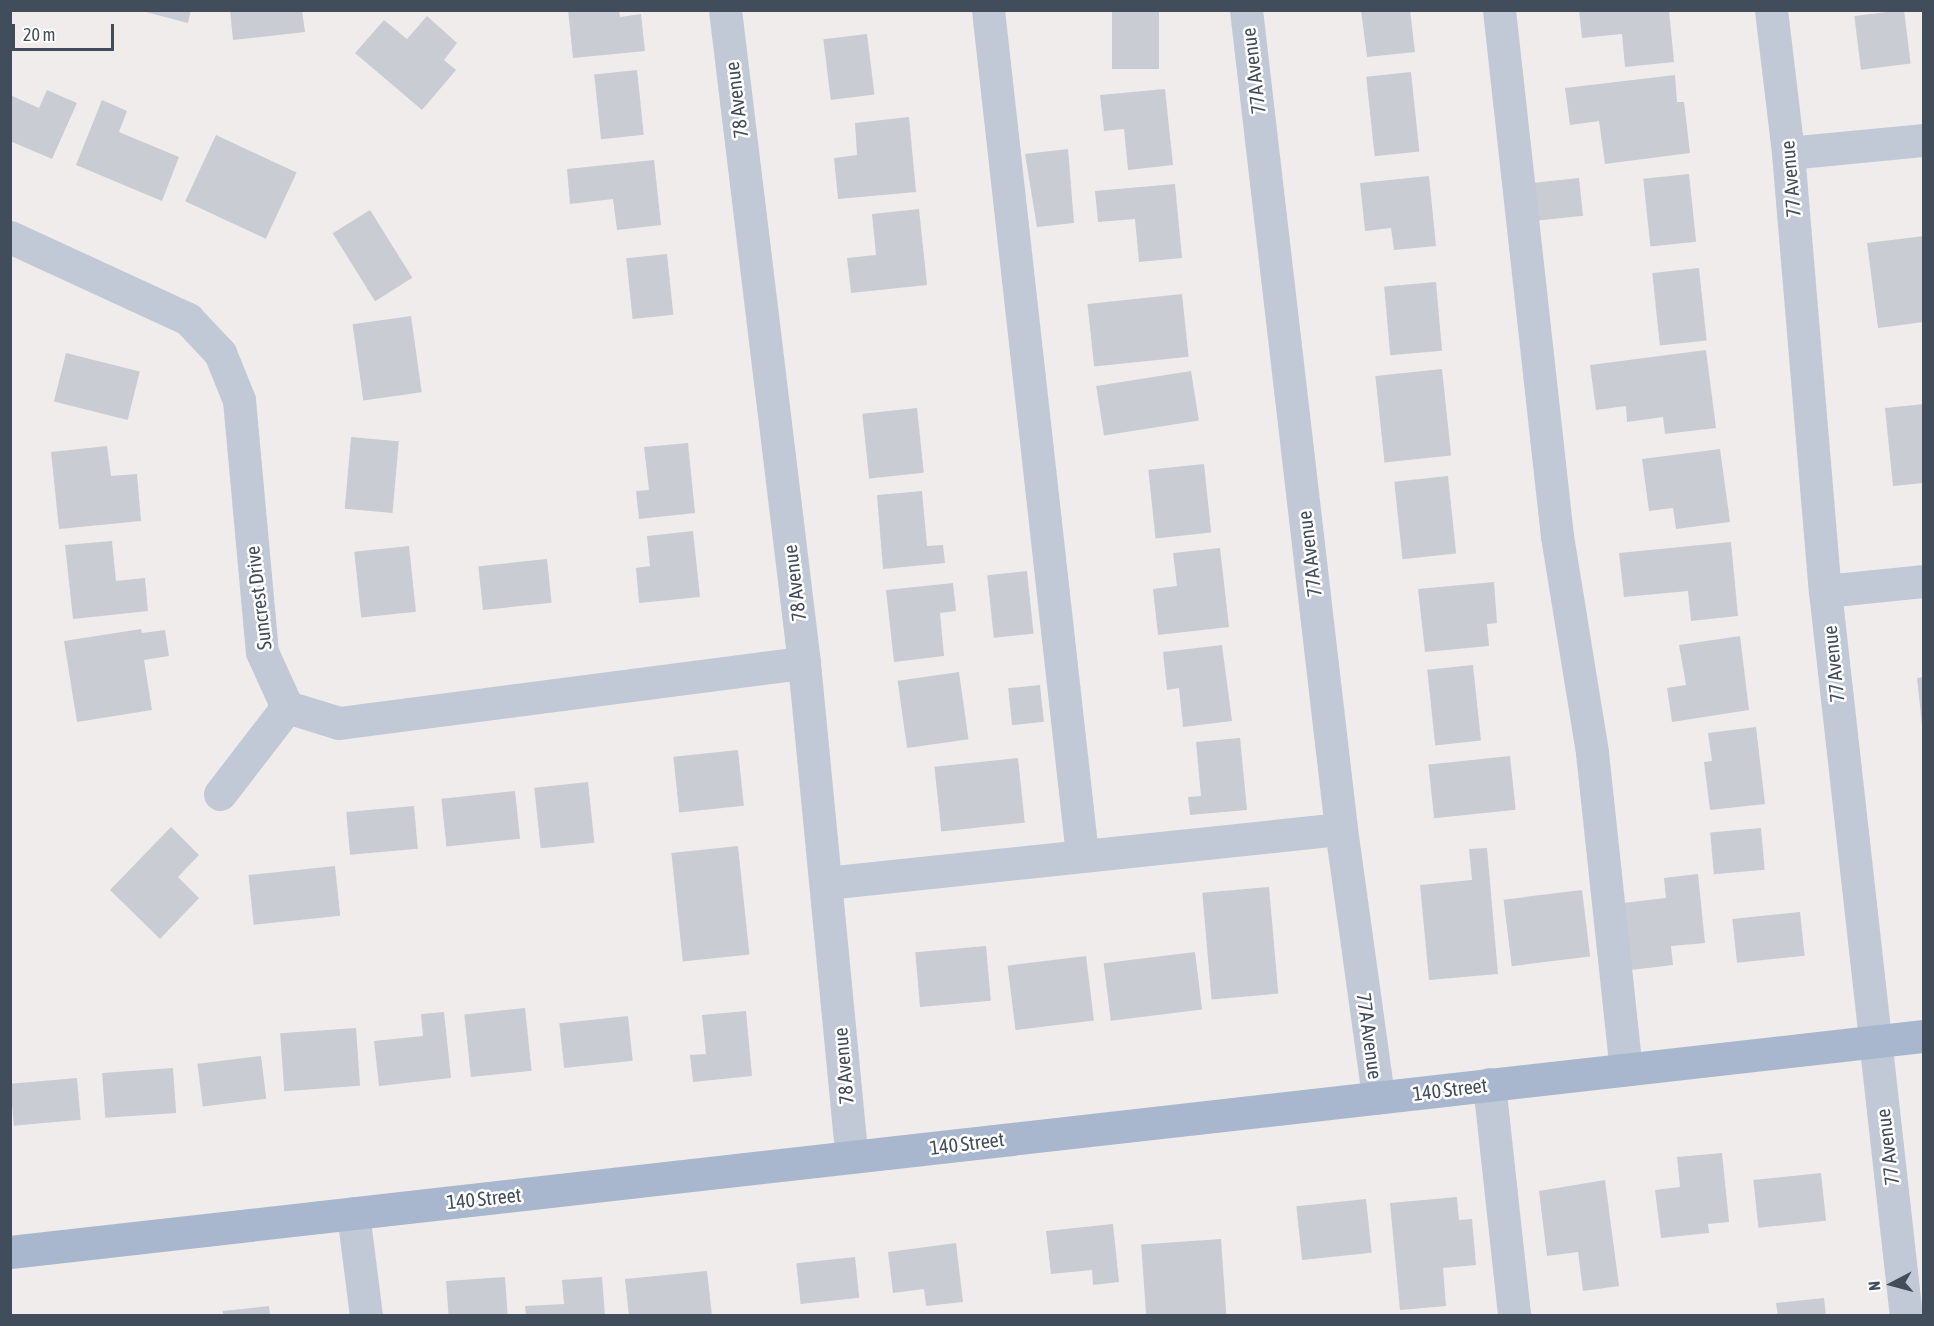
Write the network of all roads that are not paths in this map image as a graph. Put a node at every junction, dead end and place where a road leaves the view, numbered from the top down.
1 (725, 10) edge
2 (988, 10) edge
3 (1246, 10) edge
4 (1499, 10) edge
5 (1771, 10) edge
6 (1923, 140) edge
7 (1788, 153) junction
8 (10, 237) edge
9 (1923, 581) edge
10 (1825, 591) junction
11 (804, 663) junction
12 (287, 707) junction
13 (220, 794) dead end
14 (1341, 829) junction
15 (1082, 855) junction
16 (826, 883) junction
17 (1923, 1036) edge
18 (1874, 1041) junction
19 (1626, 1068) junction
20 (1489, 1084) junction
21 (1378, 1097) junction
22 (852, 1157) junction
23 (353, 1213) junction
24 (10, 1252) edge
25 (366, 1316) edge
26 (1514, 1316) edge
27 (1906, 1316) edge

1 - 11 street, 78 Avenue
2 - 15 street
3 - 14 street, 77A Avenue
4 - 19 street
5 - 7 street, 77 Avenue
6 - 7 street
7 - 10 street, 77 Avenue
8 - 12 street, Suncrest Drive
9 - 10 street
10 - 18 street, 77 Avenue
11 - 12 street
11 - 16 street, 78 Avenue
12 - 13 street
14 - 15 street
14 - 21 street, 77A Avenue
15 - 16 street
16 - 22 street, 78 Avenue
17 - 18 main road, 140 Street
18 - 19 main road, 140 Street
18 - 27 street, 77 Avenue
19 - 20 main road, 140 Street
20 - 21 main road, 140 Street
20 - 26 street
21 - 22 main road, 140 Street
22 - 23 main road, 140 Street
23 - 24 main road, 140 Street
23 - 25 street

